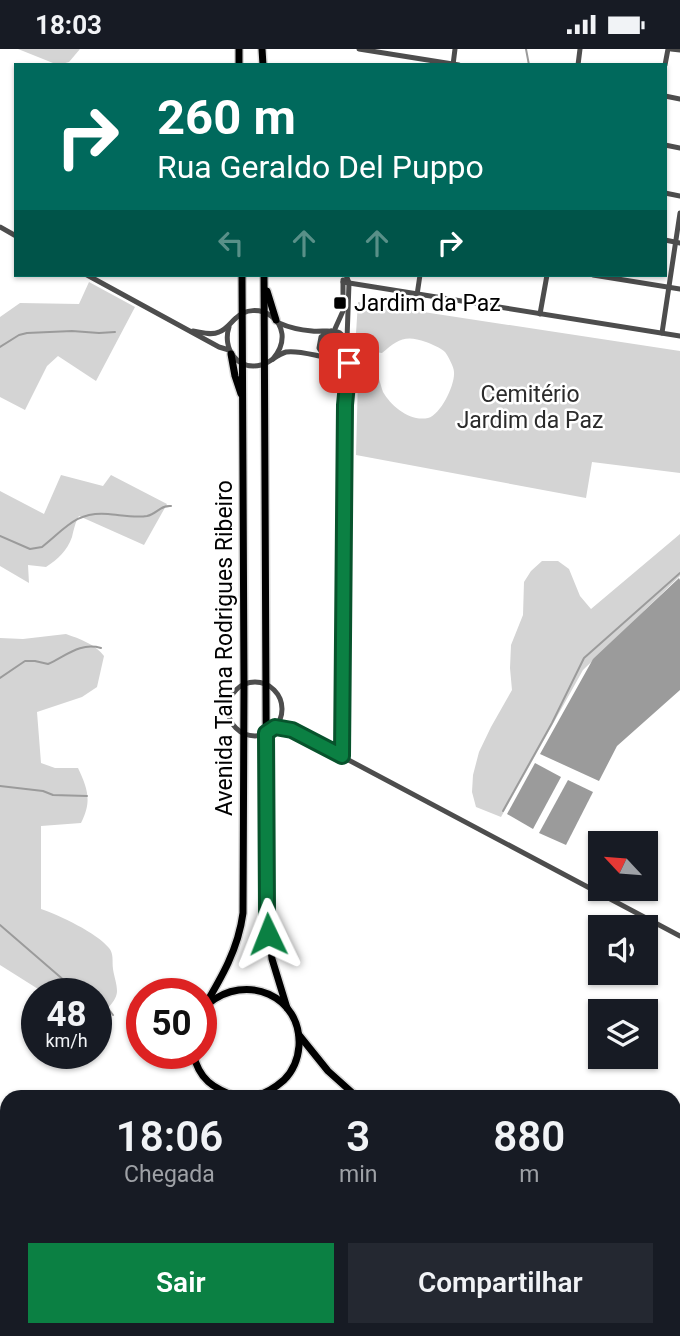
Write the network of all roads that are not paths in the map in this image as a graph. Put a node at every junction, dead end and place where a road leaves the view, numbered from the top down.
1 (359, 49) edge
2 (669, 49) edge
3 (680, 50) edge
4 (447, 63) edge
5 (680, 213) edge
6 (678, 243) edge
7 (91, 277) edge
8 (242, 277) edge
9 (264, 277) edge
10 (345, 277) edge
11 (420, 277) edge
12 (547, 277) edge
13 (606, 277) edge
14 (346, 283) junction
15 (264, 285) junction
16 (669, 287) junction
17 (680, 289) edge
18 (417, 295) junction
19 (265, 312) junction
20 (242, 313) junction
21 (540, 314) junction
22 (276, 322) junction
23 (232, 323) junction
24 (186, 329) junction
25 (332, 331) junction
26 (663, 333) junction
27 (680, 336) edge
28 (347, 345) junction
29 (230, 352) junction
30 (325, 357) junction
31 (273, 359) junction
32 (335, 359) junction
33 (243, 364) junction
34 (265, 364) junction
35 (243, 401) junction
36 (345, 405) junction
37 (266, 684) junction
38 (244, 685) junction
39 (281, 715) junction
40 (275, 727) junction
41 (292, 730) junction
42 (244, 733) junction
43 (266, 733) junction
44 (342, 756) junction
45 (680, 936) edge
46 (217, 984) edge
47 (217, 997) edge
48 (287, 1008) junction
49 (299, 1035) junction
50 (199, 1069) edge
51 (220, 1090) edge
52 (271, 1090) edge
53 (349, 1090) edge

1 - 4 street
2 - 3 street
5 - 6 street
6 - 16 street
7 - 24 street
8 - 20 main road, Avenida Talma Rodrigues Ribeiro
9 - 15 main road, Avenida Talma Rodrigues Ribeiro
10 - 14 street
11 - 18 street
12 - 21 street
13 - 16 street
14 - 18 street
14 - 25 street
14 - 28 street
15 - 19 main road, Avenida Talma Rodrigues Ribeiro
15 - 22 main road
16 - 17 street
16 - 26 street
18 - 21 street
19 - 20 street
19 - 22 street
19 - 34 main road, Avenida Talma Rodrigues Ribeiro
20 - 23 street
20 - 33 main road, Avenida Talma Rodrigues Ribeiro
21 - 26 street
22 - 25 street
22 - 31 street
23 - 24 street
23 - 29 street
24 - 29 street
25 - 28 street
25 - 30 street
26 - 27 street
28 - 32 street
28 - 36 street
29 - 33 street
29 - 35 main road
30 - 31 street
30 - 32 street
31 - 34 street
32 - 36 street
33 - 34 street
33 - 35 main road, Avenida Talma Rodrigues Ribeiro
34 - 37 main road, Avenida Talma Rodrigues Ribeiro
35 - 38 main road, Avenida Talma Rodrigues Ribeiro
36 - 44 street
37 - 38 street
37 - 39 street
37 - 43 main road, Avenida Talma Rodrigues Ribeiro
38 - 42 main road, Avenida Talma Rodrigues Ribeiro
38 - 42 street
39 - 40 street
39 - 41 street
40 - 41 street
40 - 43 street
41 - 44 street
42 - 43 street
42 - 46 main road, Avenida Talma Rodrigues Ribeiro
43 - 48 main road, Avenida Talma Rodrigues Ribeiro
44 - 45 street
47 - 48 main road
48 - 49 main road, Avenida Talma Rodrigues Ribeiro
49 - 52 main road
49 - 53 main road, Avenida Talma Rodrigues Ribeiro
50 - 51 main road

